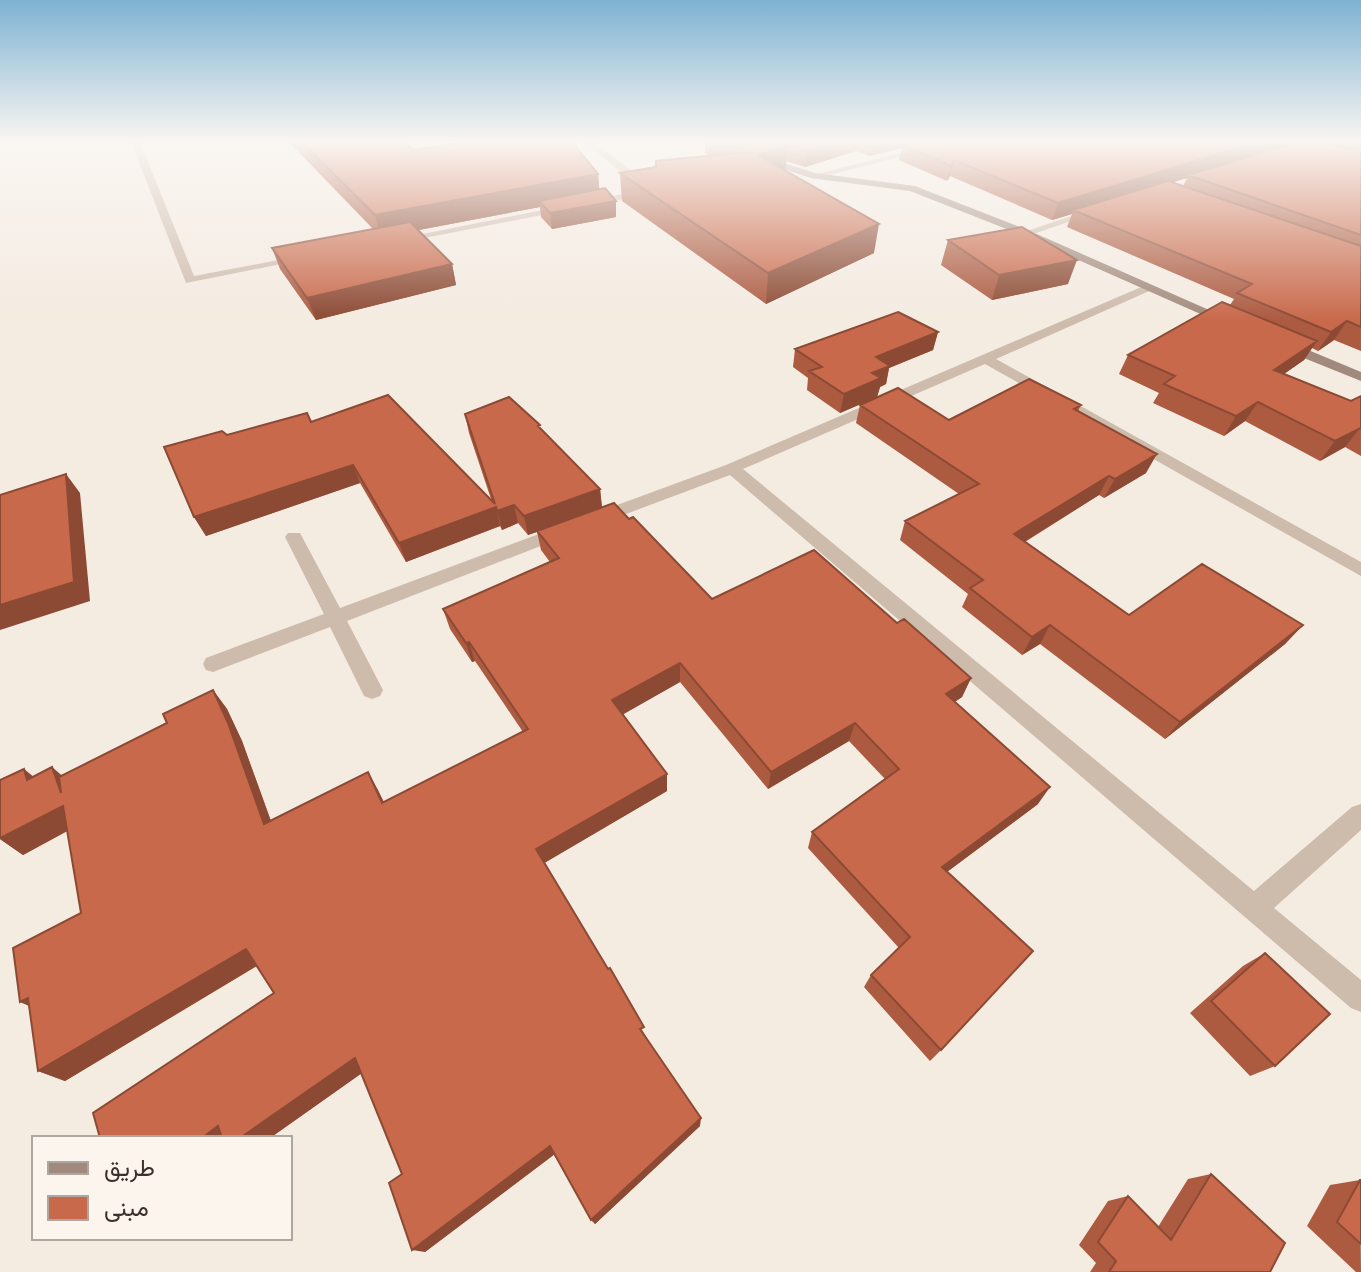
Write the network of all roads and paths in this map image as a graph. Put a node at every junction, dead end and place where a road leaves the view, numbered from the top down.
1 (159, 201) edge
2 (598, 201) edge
3 (946, 201) edge
4 (1101, 210) edge
5 (1026, 233) junction
6 (390, 242) edge
7 (313, 256) edge
8 (1150, 288) junction
9 (1235, 324) edge
10 (1277, 342) edge
11 (986, 359) junction
12 (1361, 377) edge
13 (732, 468) junction
14 (294, 537) dead end
15 (1361, 570) edge
16 (335, 616) junction
17 (213, 664) dead end
18 (372, 690) dead end
19 (1361, 815) edge
20 (1254, 908) junction
21 (1361, 998) edge

1 - 7 street
2 - 6 street
3 - 5 street
4 - 5 street
5 - 8 street
8 - 9 street
8 - 11 street
10 - 12 street
11 - 13 street
11 - 15 street
13 - 16 street
13 - 20 street
14 - 16 street
16 - 17 street
16 - 18 street
19 - 20 street
20 - 21 street

